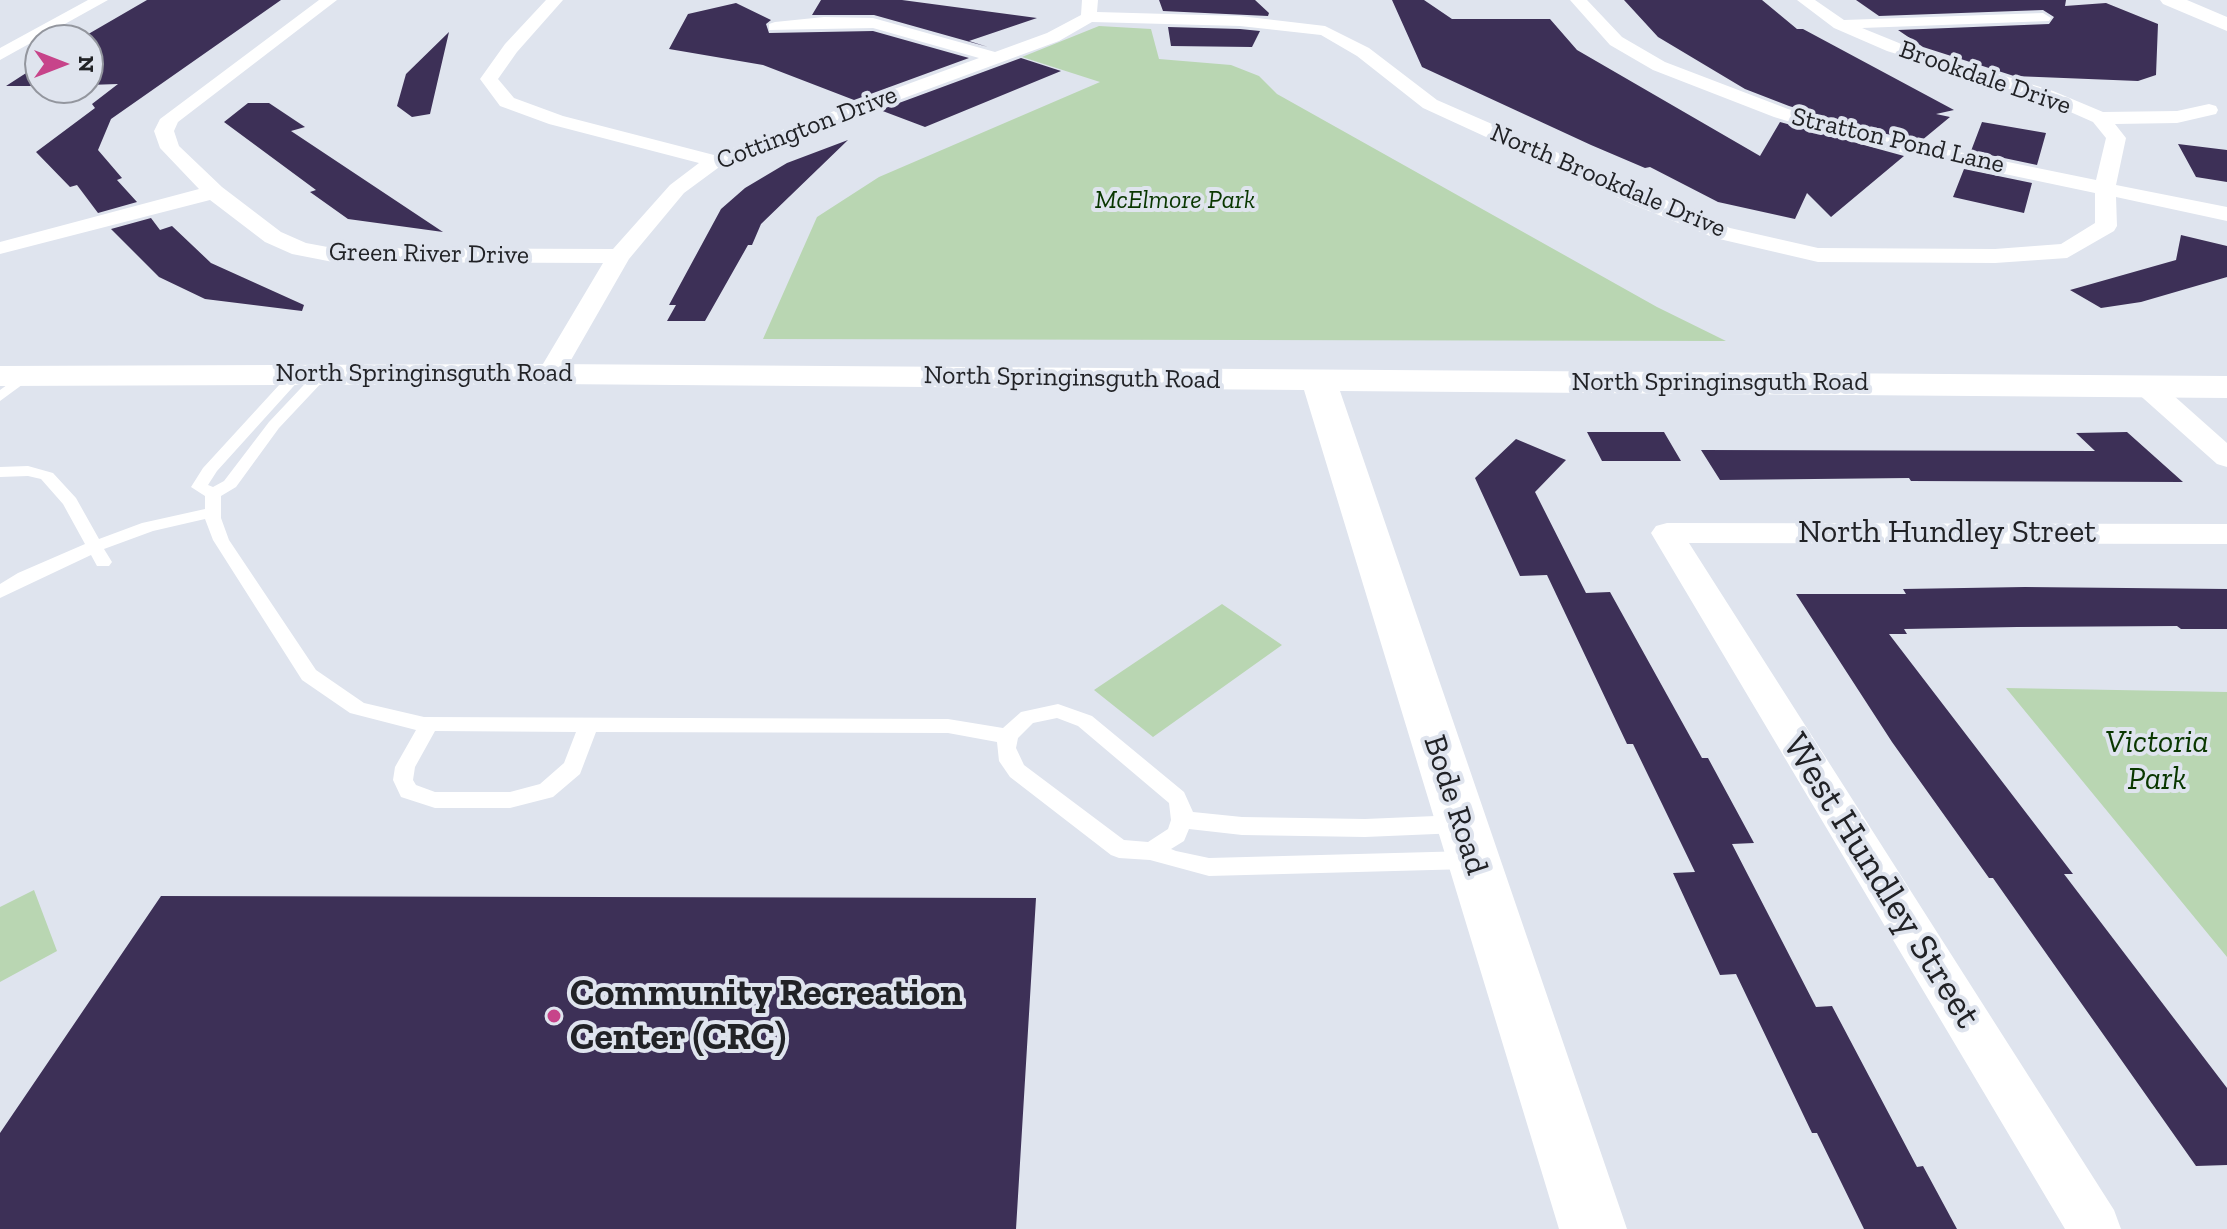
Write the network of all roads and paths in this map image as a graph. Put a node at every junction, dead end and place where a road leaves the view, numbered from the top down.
1 (100, 0) edge
2 (329, 0) edge
3 (555, 0) edge
4 (1578, 0) edge
5 (1805, 0) edge
6 (2170, 0) edge
7 (1090, 9) edge
8 (2043, 18) dead end
9 (56, 24) edge
10 (1840, 25) junction
11 (2226, 25) edge
12 (775, 27) dead end
13 (0, 39) edge
14 (24, 39) edge
15 (24, 42) edge
16 (0, 55) edge
17 (993, 57) junction
18 (2209, 110) dead end
19 (2100, 118) junction
20 (715, 161) junction
21 (2105, 187) junction
22 (214, 192) junction
23 (2227, 214) edge
24 (4, 248) dead end
25 (619, 256) junction
26 (550, 374) junction
27 (308, 375) junction
28 (1319, 381) junction
29 (8, 383) edge
30 (2145, 385) junction
31 (2227, 387) edge
32 (2227, 458) edge
33 (0, 472) edge
34 (212, 503) junction
35 (1667, 533) joint
36 (2227, 534) edge
37 (100, 554) junction
38 (0, 592) edge
39 (429, 724) junction
40 (589, 725) junction
41 (1008, 736) junction
42 (1182, 820) junction
43 (1467, 842) junction
44 (1151, 851) junction
45 (1593, 1229) edge
46 (2095, 1229) edge

1 - 9 street
2 - 22 street, Green River Drive
3 - 20 street
4 - 21 street, Stratton Pond Lane
5 - 10 street, Brookdale Drive
6 - 11 street
7 - 17 street, Cottington Drive
7 - 21 street, North Brookdale Drive
8 - 10 street
10 - 19 street, Brookdale Drive
12 - 17 street
13 - 14 street
15 - 16 street
17 - 20 street, Cottington Drive
18 - 19 street
19 - 21 street, Brookdale Drive
20 - 25 street, Cottington Drive
21 - 23 street, Stratton Pond Lane
22 - 24 street
22 - 25 street, Green River Drive
25 - 26 street, Cottington Drive
26 - 27 street, North Springinsguth Road
26 - 28 street, North Springinsguth Road
27 - 29 street, North Springinsguth Road
27 - 34 lane
27 - 34 lane
28 - 30 street, North Springinsguth Road
28 - 43 street, Bode Road
30 - 31 street
30 - 32 street
33 - 37 lane
34 - 37 lane
34 - 39 lane
35 - 36 street, North Hundley Street
35 - 46 street, West Hundley Street
37 - 38 lane
39 - 40 lane
39 - 40 lane
40 - 41 lane
41 - 42 lane
41 - 44 lane
42 - 43 lane
42 - 44 lane
43 - 44 lane
43 - 45 street, Bode Road

